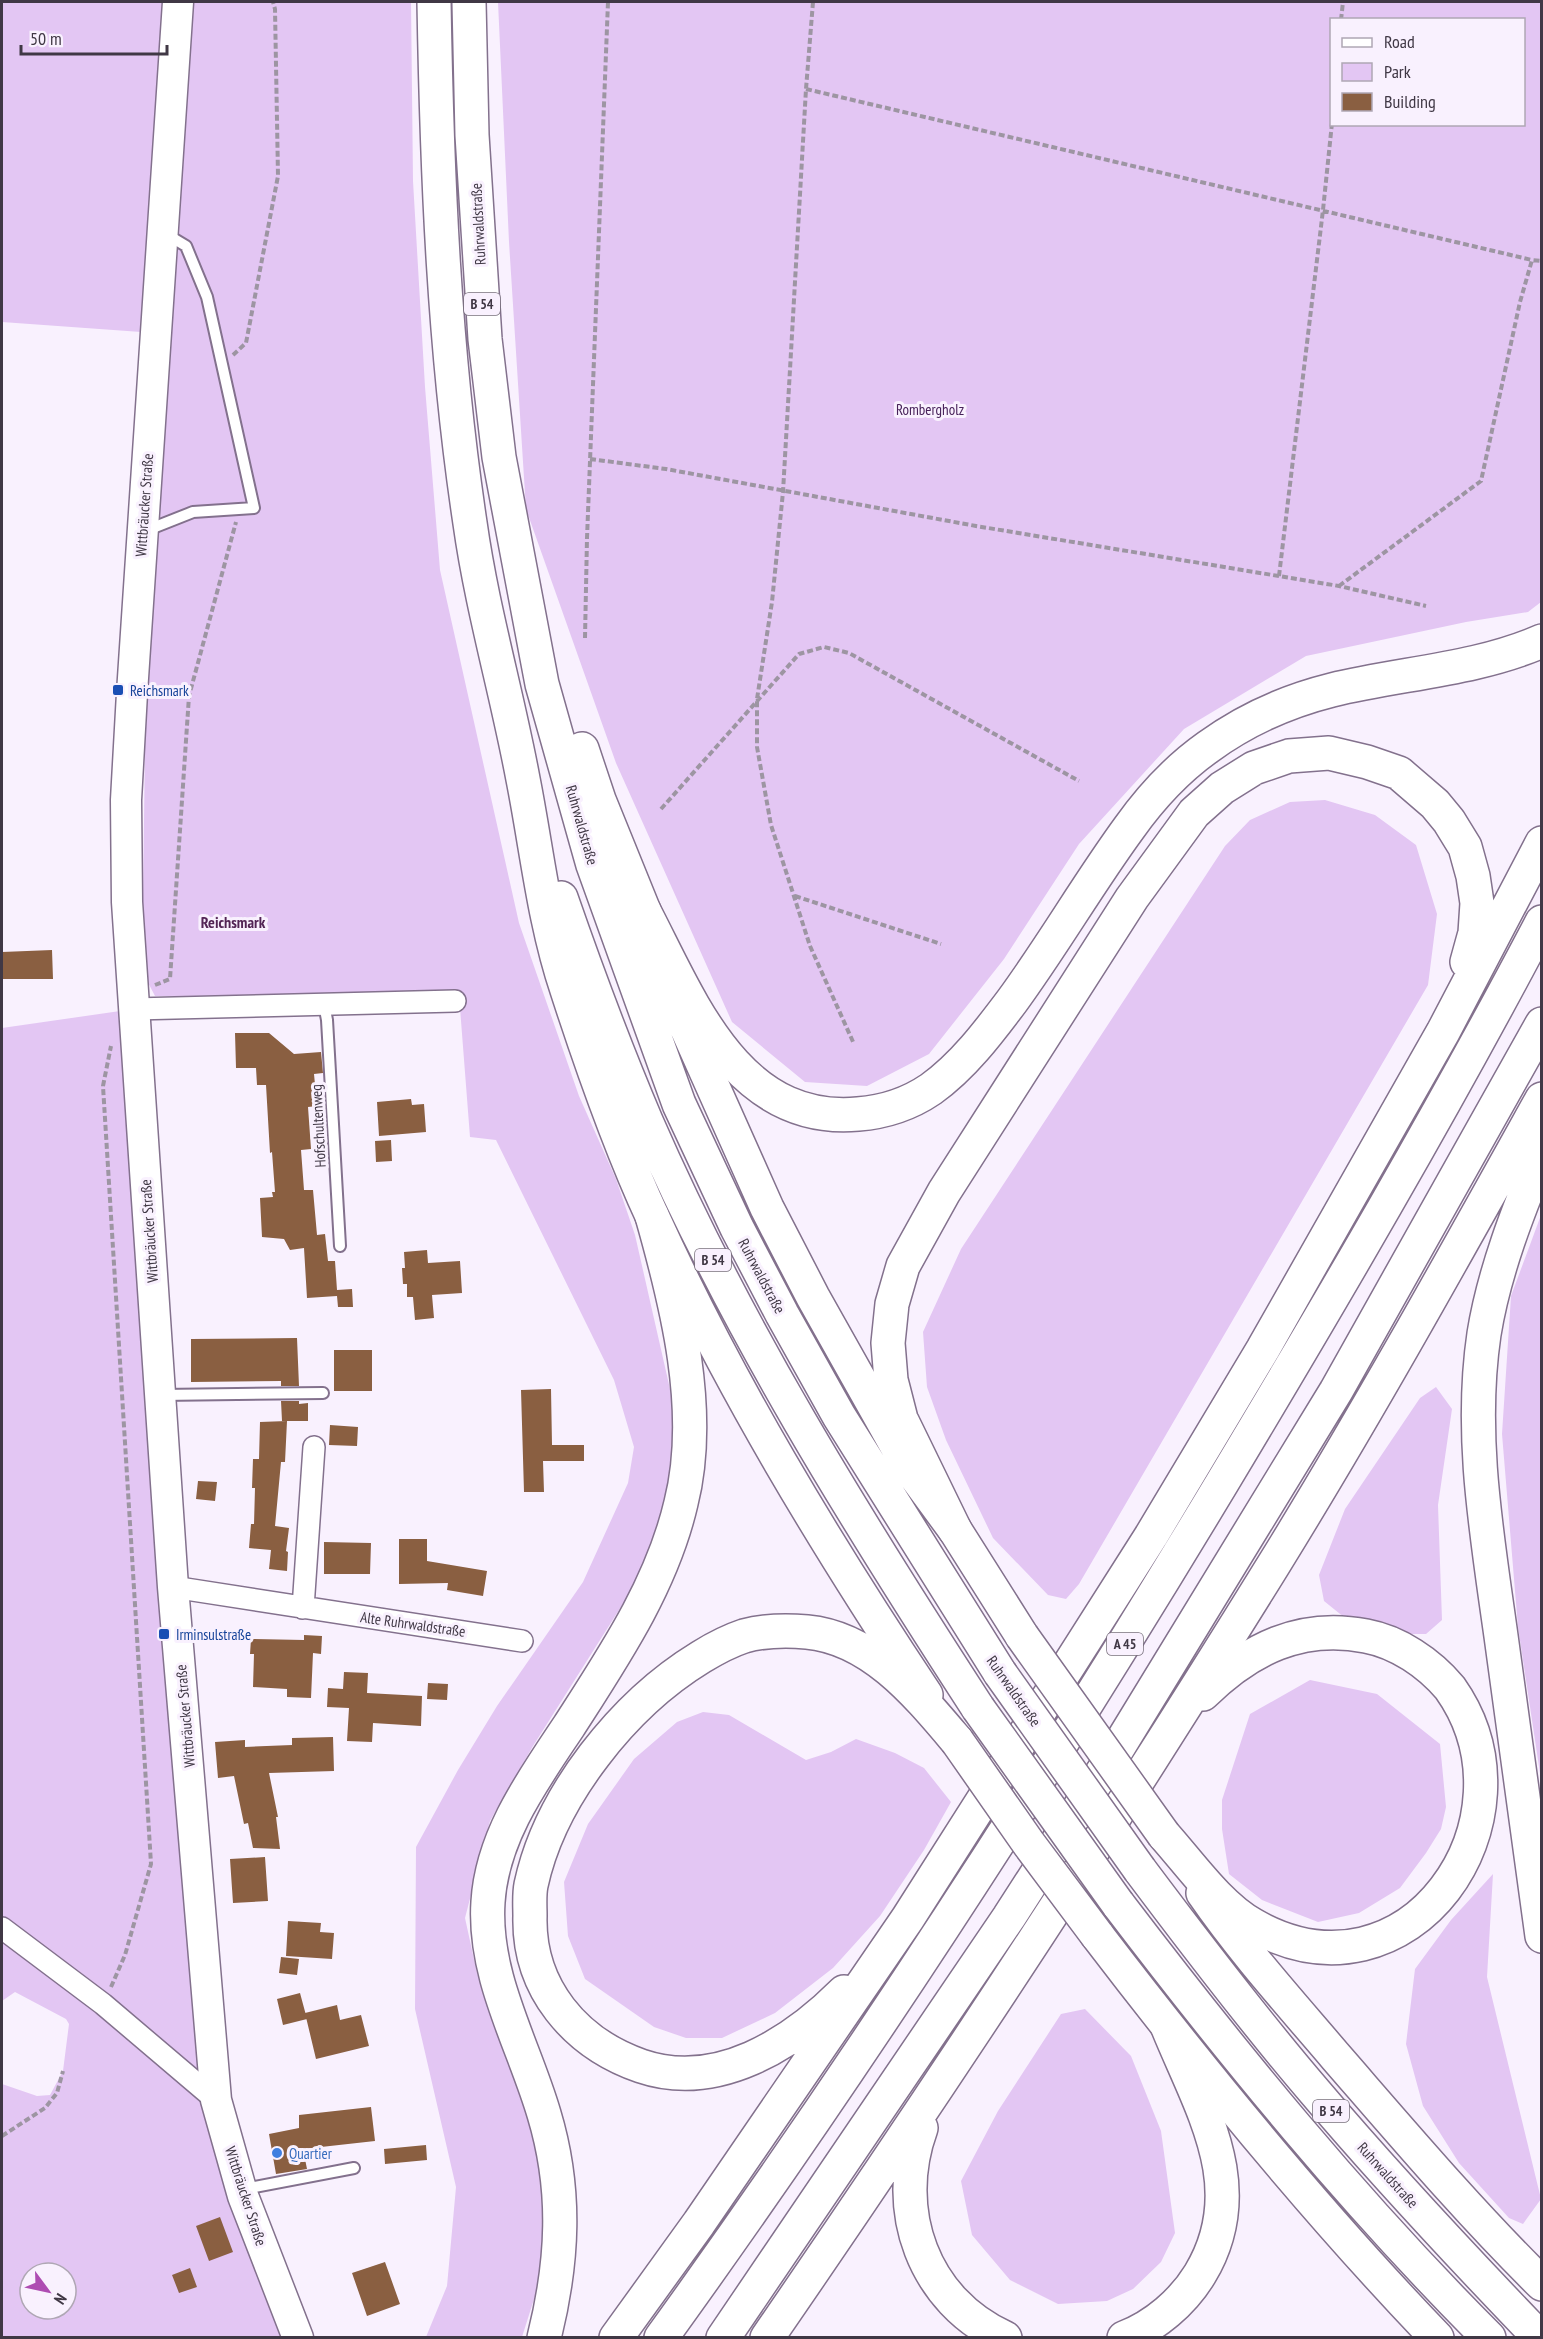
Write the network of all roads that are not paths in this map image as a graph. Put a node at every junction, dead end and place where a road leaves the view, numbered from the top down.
1 (178, 2) edge
2 (434, 2) edge
3 (469, 2) edge
4 (162, 232) junction
5 (142, 532) junction
6 (528, 603) junction
7 (1542, 641) edge
8 (523, 776) junction
9 (1542, 843) edge
10 (644, 911) junction
11 (1542, 922) edge
12 (454, 1001) dead end
13 (324, 1004) junction
14 (134, 1009) junction
15 (1542, 1024) edge
16 (1443, 1032) junction
17 (1542, 1099) edge
18 (1542, 1153) edge
19 (652, 1216) junction
20 (340, 1246) dead end
21 (323, 1393) dead end
22 (160, 1395) junction
23 (314, 1447) dead end
24 (955, 1530) junction
25 (174, 1587) junction
26 (303, 1608) junction
27 (522, 1641) dead end
28 (957, 1741) junction
29 (1163, 1741) junction
30 (1164, 1835) junction
31 (908, 1918) junction
32 (2, 1928) edge
33 (1542, 1936) edge
34 (1168, 2028) junction
35 (949, 2070) junction
36 (216, 2100) junction
37 (354, 2168) dead end
38 (241, 2190) junction
39 (1542, 2284) edge
40 (298, 2337) edge
41 (544, 2337) edge
42 (616, 2337) edge
43 (662, 2337) edge
44 (723, 2337) edge
45 (767, 2337) edge
46 (1005, 2337) edge
47 (1124, 2337) edge
48 (1437, 2337) edge
49 (1489, 2337) edge
50 (1540, 2337) edge

1 - 4 main road, Wittbräucker Straße
2 - 8 highway, B 54
3 - 6 highway, Ruhrwaldstraße / B 54
4 - 5 main road, Wittbräucker Straße
4 - 5 lane
5 - 14 main road, Wittbräucker Straße
6 - 10 highway
6 - 50 highway, Ruhrwaldstraße / B 54, bridge
7 - 10 highway
8 - 19 highway
8 - 49 highway, B 54, bridge
9 - 16 highway
10 - 24 highway
11 - 43 highway, A 45
12 - 13 street
13 - 14 street
13 - 20 lane, Hofschultenweg
14 - 22 main road, Wittbräucker Straße
15 - 44 highway
16 - 24 highway
16 - 31 highway
17 - 29 highway
18 - 33 highway
19 - 28 highway
19 - 41 highway
21 - 22 lane
22 - 25 main road, Wittbräucker Straße
23 - 26 street
24 - 30 highway, bridge
25 - 26 street, Alte Ruhrwaldstraße
25 - 36 main road, Wittbräucker Straße
26 - 27 street, Alte Ruhrwaldstraße
28 - 31 highway
28 - 34 highway, bridge
29 - 30 highway
29 - 35 highway
30 - 39 highway
31 - 42 highway
32 - 36 street
34 - 47 highway
34 - 48 highway
35 - 45 highway
35 - 46 highway
36 - 38 main road, Wittbräucker Straße
37 - 38 lane
38 - 40 main road, Wittbräucker Straße

